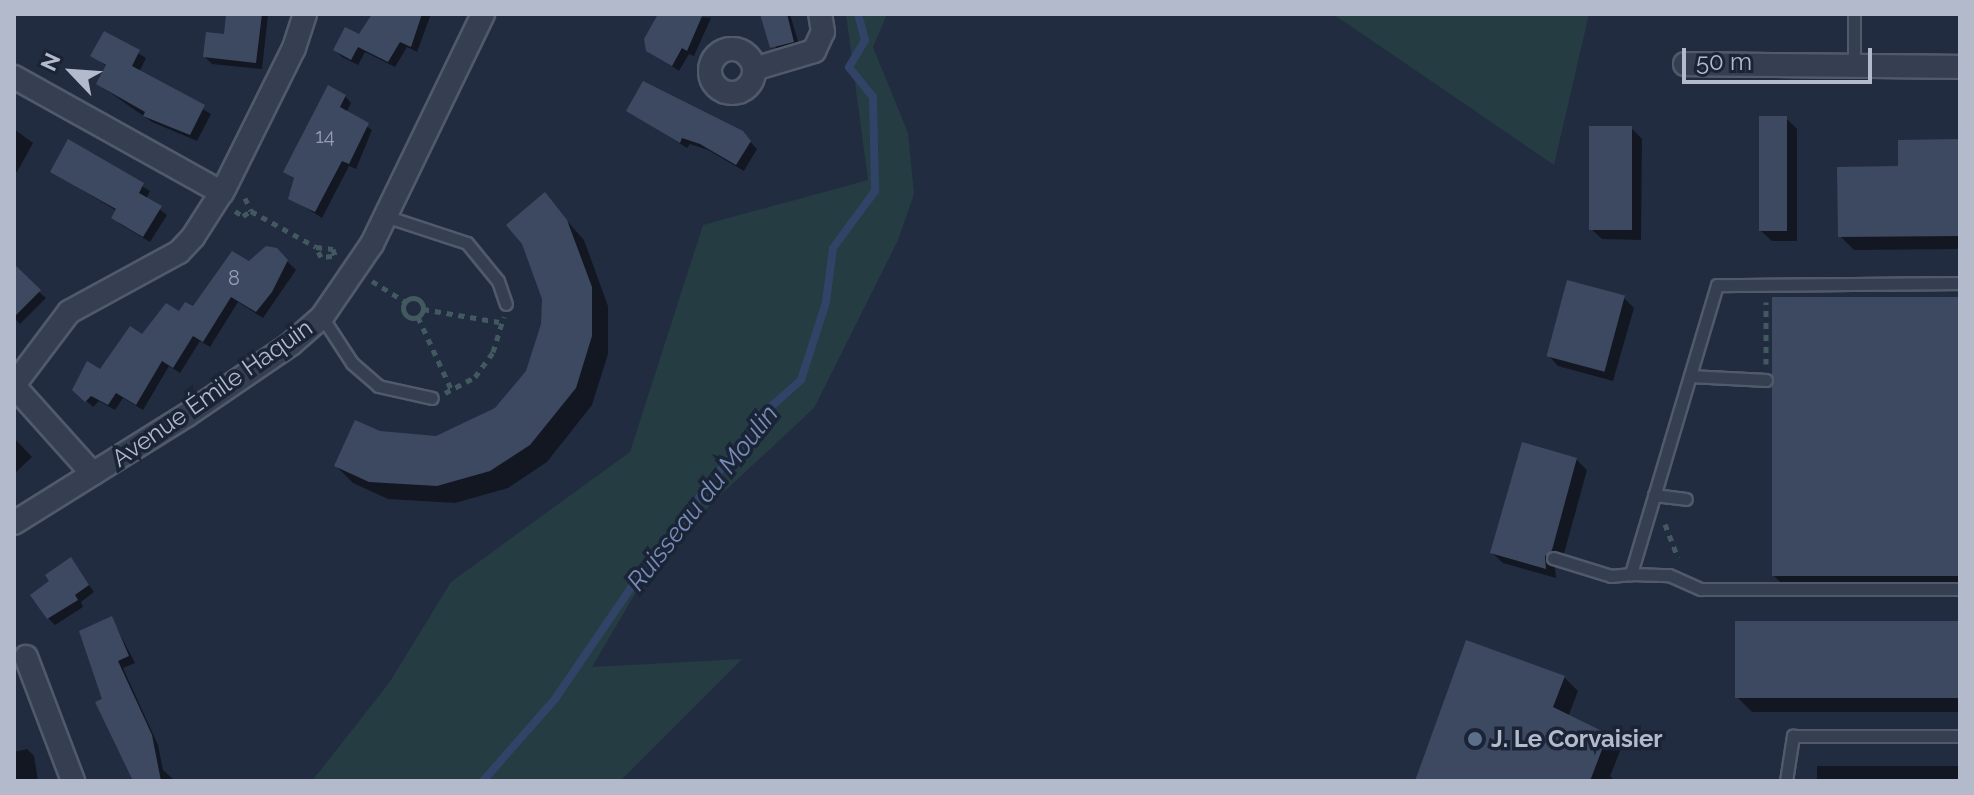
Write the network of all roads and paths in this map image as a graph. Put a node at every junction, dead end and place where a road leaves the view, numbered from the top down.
1 (305, 14) edge
2 (483, 14) edge
3 (820, 14) edge
4 (1854, 14) edge
5 (1685, 64) dead end
6 (1854, 66) junction
7 (1960, 67) edge
8 (754, 69) dead end
9 (14, 77) edge
10 (224, 190) junction
11 (385, 216) junction
12 (316, 247) dead end
13 (341, 250) dead end
14 (328, 271) dead end
15 (356, 271) junction
16 (1960, 283) edge
17 (1766, 285) junction
18 (405, 302) junction
19 (506, 304) joint
20 (423, 309) junction
21 (322, 317) junction
22 (418, 317) junction
23 (503, 323) junction
24 (1690, 376) junction
25 (1766, 380) joint
26 (14, 385) edge
27 (452, 391) junction
28 (432, 398) joint
29 (93, 474) junction
30 (1654, 495) junction
31 (1686, 499) dead end
32 (14, 523) edge
33 (1553, 558) dead end
34 (1631, 574) junction
35 (1960, 589) edge
36 (26, 657) dead end
37 (1960, 736) edge
38 (73, 781) edge
39 (1786, 781) edge

1 - 10 street
2 - 11 street, Avenue Émile Haquin
3 - 8 street
4 - 6 lane
5 - 6 street
6 - 7 street
9 - 10 street
10 - 12 path
10 - 26 street
11 - 15 street, Avenue Émile Haquin
11 - 19 lane
13 - 14 path
15 - 18 path
15 - 21 street, Avenue Émile Haquin
16 - 17 lane
17 - 24 lane
17 - 25 path
18 - 20 path
18 - 22 path
19 - 23 path
20 - 22 path
20 - 23 path
21 - 28 lane
21 - 29 street, Avenue Émile Haquin
22 - 27 path
23 - 27 path
24 - 25 lane
24 - 30 lane
26 - 29 street
27 - 28 path
29 - 32 street, Avenue Émile Haquin
30 - 31 lane
30 - 34 lane
33 - 34 lane
34 - 35 lane
36 - 38 street
37 - 39 lane

